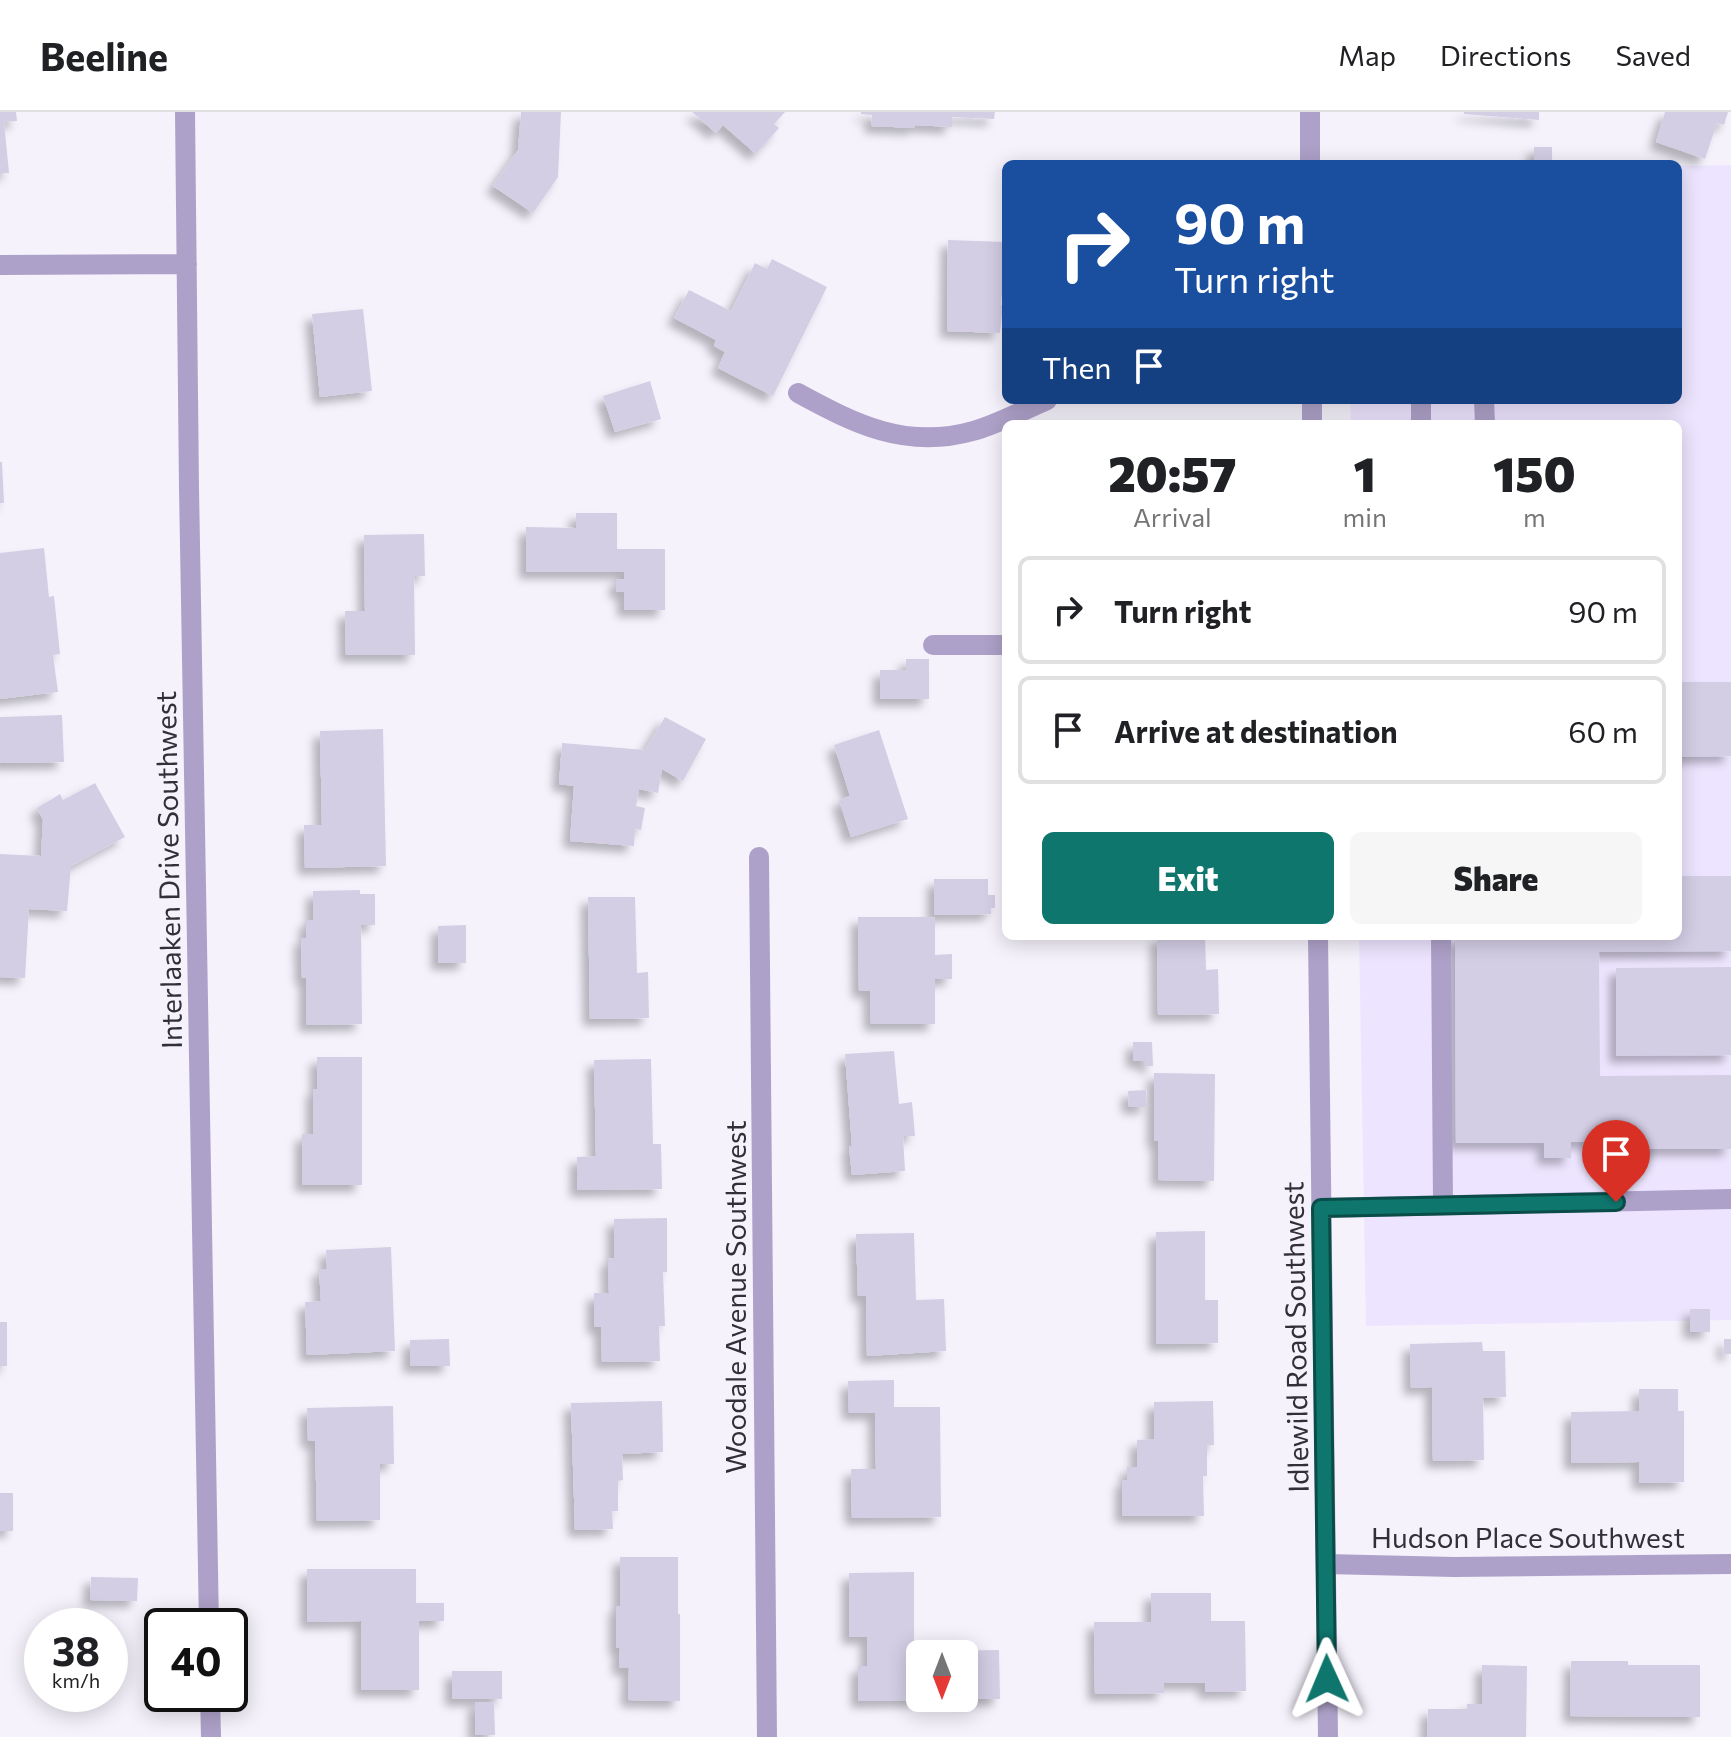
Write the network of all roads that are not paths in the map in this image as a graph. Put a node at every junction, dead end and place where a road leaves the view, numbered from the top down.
1 (185, 112) edge
2 (1310, 112) edge
3 (1310, 160) edge
4 (187, 264) junction
5 (0, 265) edge
6 (798, 393) dead end
7 (1037, 404) edge
8 (933, 645) dead end
9 (1002, 645) edge
10 (759, 857) dead end
11 (1318, 940) edge
12 (1441, 940) edge
13 (1731, 1199) edge
14 (1443, 1205) junction
15 (1321, 1208) junction
16 (1326, 1564) junction
17 (1731, 1564) edge
18 (209, 1608) edge
19 (210, 1712) edge
20 (211, 1737) edge
21 (767, 1737) edge
22 (1328, 1737) edge

1 - 4 street, Interlaaken Drive Southwest
2 - 3 street
4 - 5 street
4 - 18 street, Interlaaken Drive Southwest
6 - 7 street
8 - 9 street
10 - 21 street, Woodale Avenue Southwest
11 - 15 street, Idlewild Road Southwest
12 - 14 street
13 - 14 street
14 - 15 street
15 - 16 street, Idlewild Road Southwest
16 - 17 street, Hudson Place Southwest
16 - 22 street, Idlewild Road Southwest
19 - 20 street

